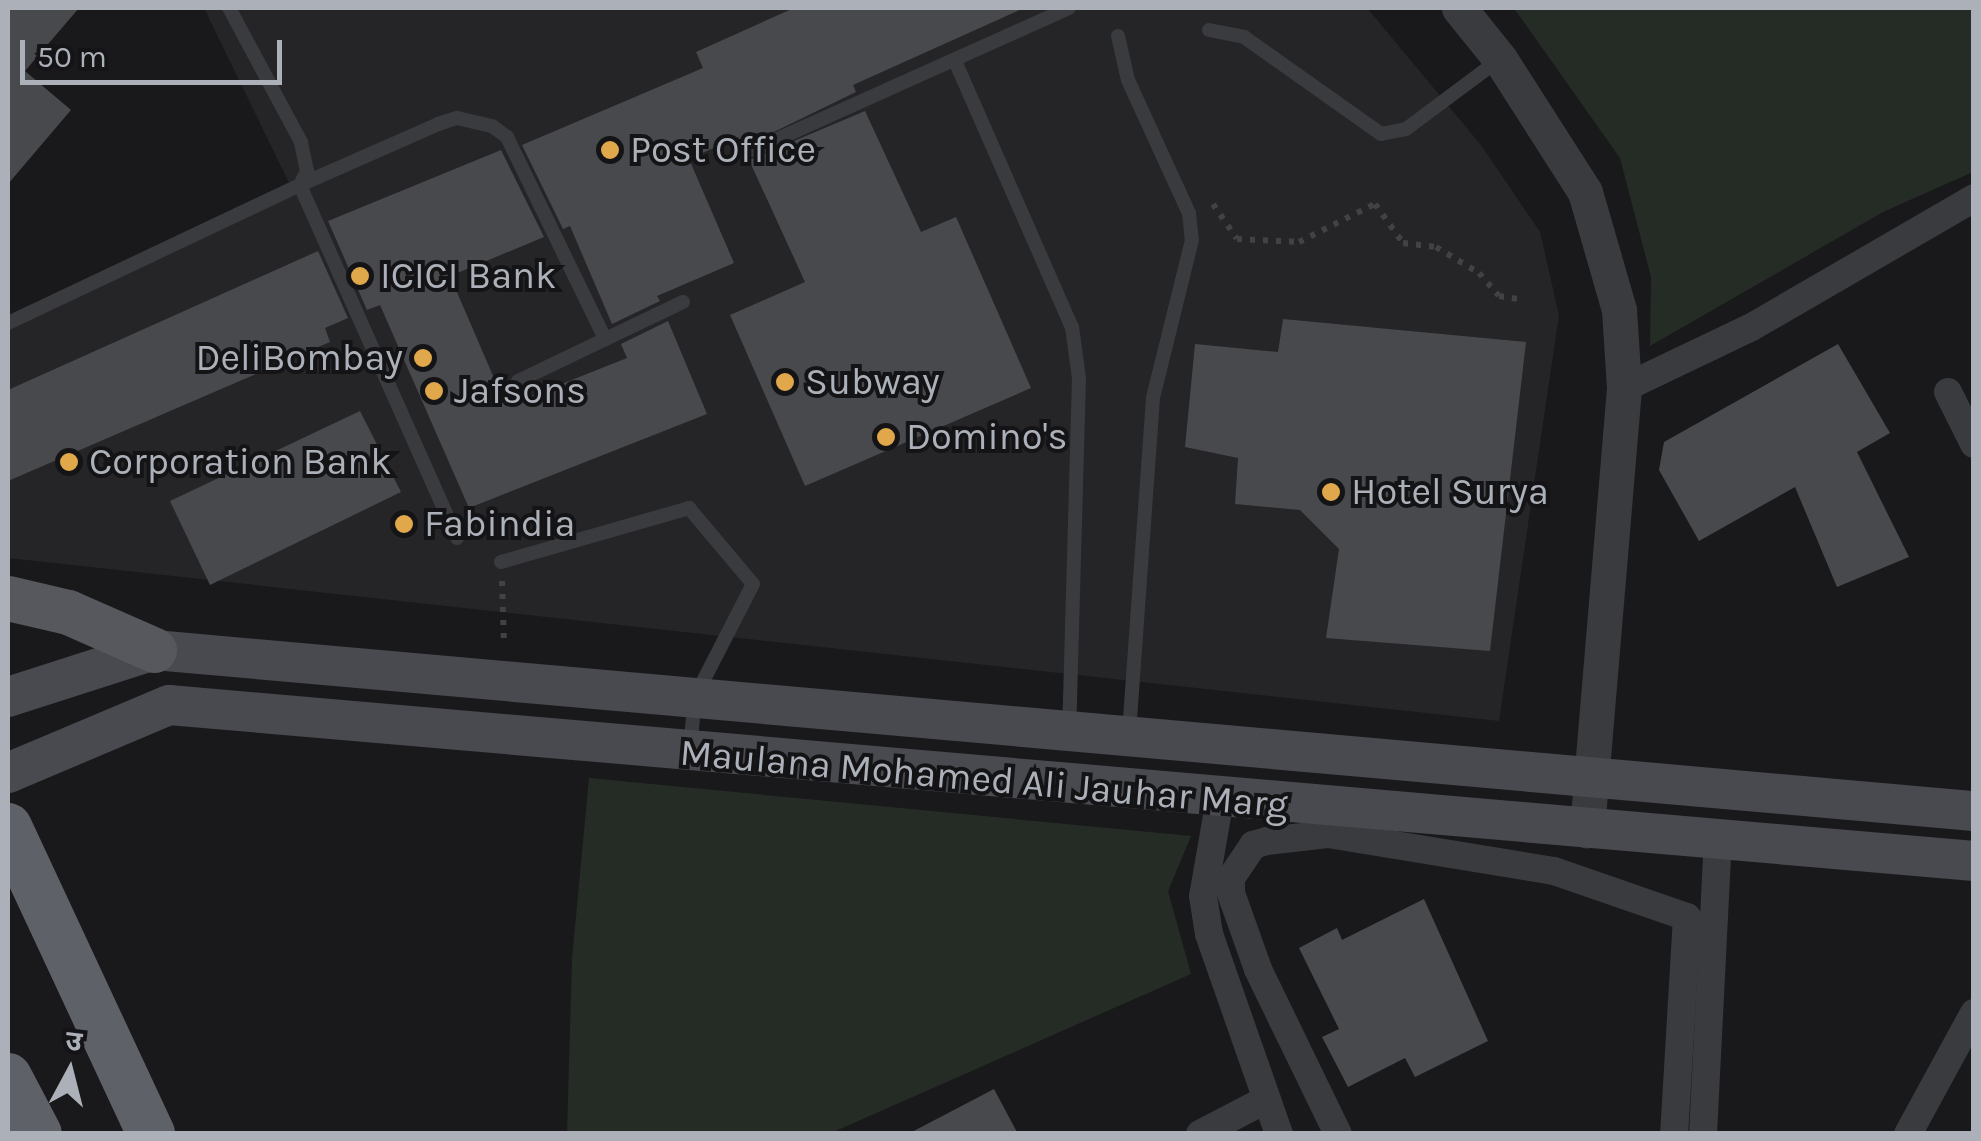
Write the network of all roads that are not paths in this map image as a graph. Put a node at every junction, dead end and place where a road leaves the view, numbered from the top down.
1 (229, 8) edge
2 (1069, 8) edge
3 (1459, 8) edge
4 (1208, 30) dead end
5 (1118, 36) dead end
6 (1500, 59) junction
7 (955, 61) junction
8 (753, 150) dead end
9 (300, 185) junction
10 (1974, 198) edge
11 (683, 302) dead end
12 (8, 323) edge
13 (605, 339) junction
14 (518, 380) dead end
15 (1624, 388) junction
16 (1948, 392) dead end
17 (1974, 444) edge
18 (458, 538) dead end
19 (502, 562) dead end
20 (8, 598) edge
21 (154, 650) junction
22 (8, 697) edge
23 (695, 698) junction
24 (1069, 732) junction
25 (1129, 736) junction
26 (690, 755) junction
27 (8, 773) edge
28 (1593, 779) junction
29 (1220, 799) junction
30 (1974, 811) edge
31 (8, 827) edge
32 (1588, 830) junction
33 (1718, 838) junction
34 (1974, 861) edge
35 (1974, 1014) edge
36 (8, 1077) edge
37 (1263, 1101) junction
38 (8, 1125) edge
39 (10, 1134) edge
40 (38, 1134) edge
41 (152, 1134) edge
42 (1200, 1134) edge
43 (1279, 1134) edge
44 (1338, 1134) edge
45 (1674, 1134) edge
46 (1703, 1134) edge
47 (1908, 1134) edge

1 - 9 lane
2 - 7 lane
3 - 6 street
4 - 6 lane
5 - 25 lane
6 - 15 street
7 - 8 lane
7 - 24 lane
9 - 12 lane
9 - 13 lane
9 - 18 lane
10 - 15 street
11 - 13 lane
13 - 14 lane
15 - 28 street
16 - 17 street
19 - 23 lane
20 - 21 main road
21 - 22 main road, Maulana Mohamed Ali Jauhar Marg
21 - 23 main road, Maulana Mohamed Ali Jauhar Marg
23 - 24 main road, Maulana Mohamed Ali Jauhar Marg
23 - 26 lane
24 - 25 main road, Maulana Mohamed Ali Jauhar Marg
25 - 28 main road, Maulana Mohamed Ali Jauhar Marg
26 - 27 main road, Maulana Mohamed Ali Jauhar Marg
26 - 29 main road, Maulana Mohamed Ali Jauhar Marg
28 - 30 main road, Maulana Mohamed Ali Jauhar Marg
28 - 32 street
29 - 32 main road, Maulana Mohamed Ali Jauhar Marg
29 - 37 street
31 - 41 highway
32 - 33 main road, Maulana Mohamed Ali Jauhar Marg
33 - 34 main road, Maulana Mohamed Ali Jauhar Marg
33 - 46 street
35 - 47 street
36 - 40 highway
37 - 42 street
37 - 43 street
38 - 39 highway
44 - 45 street

